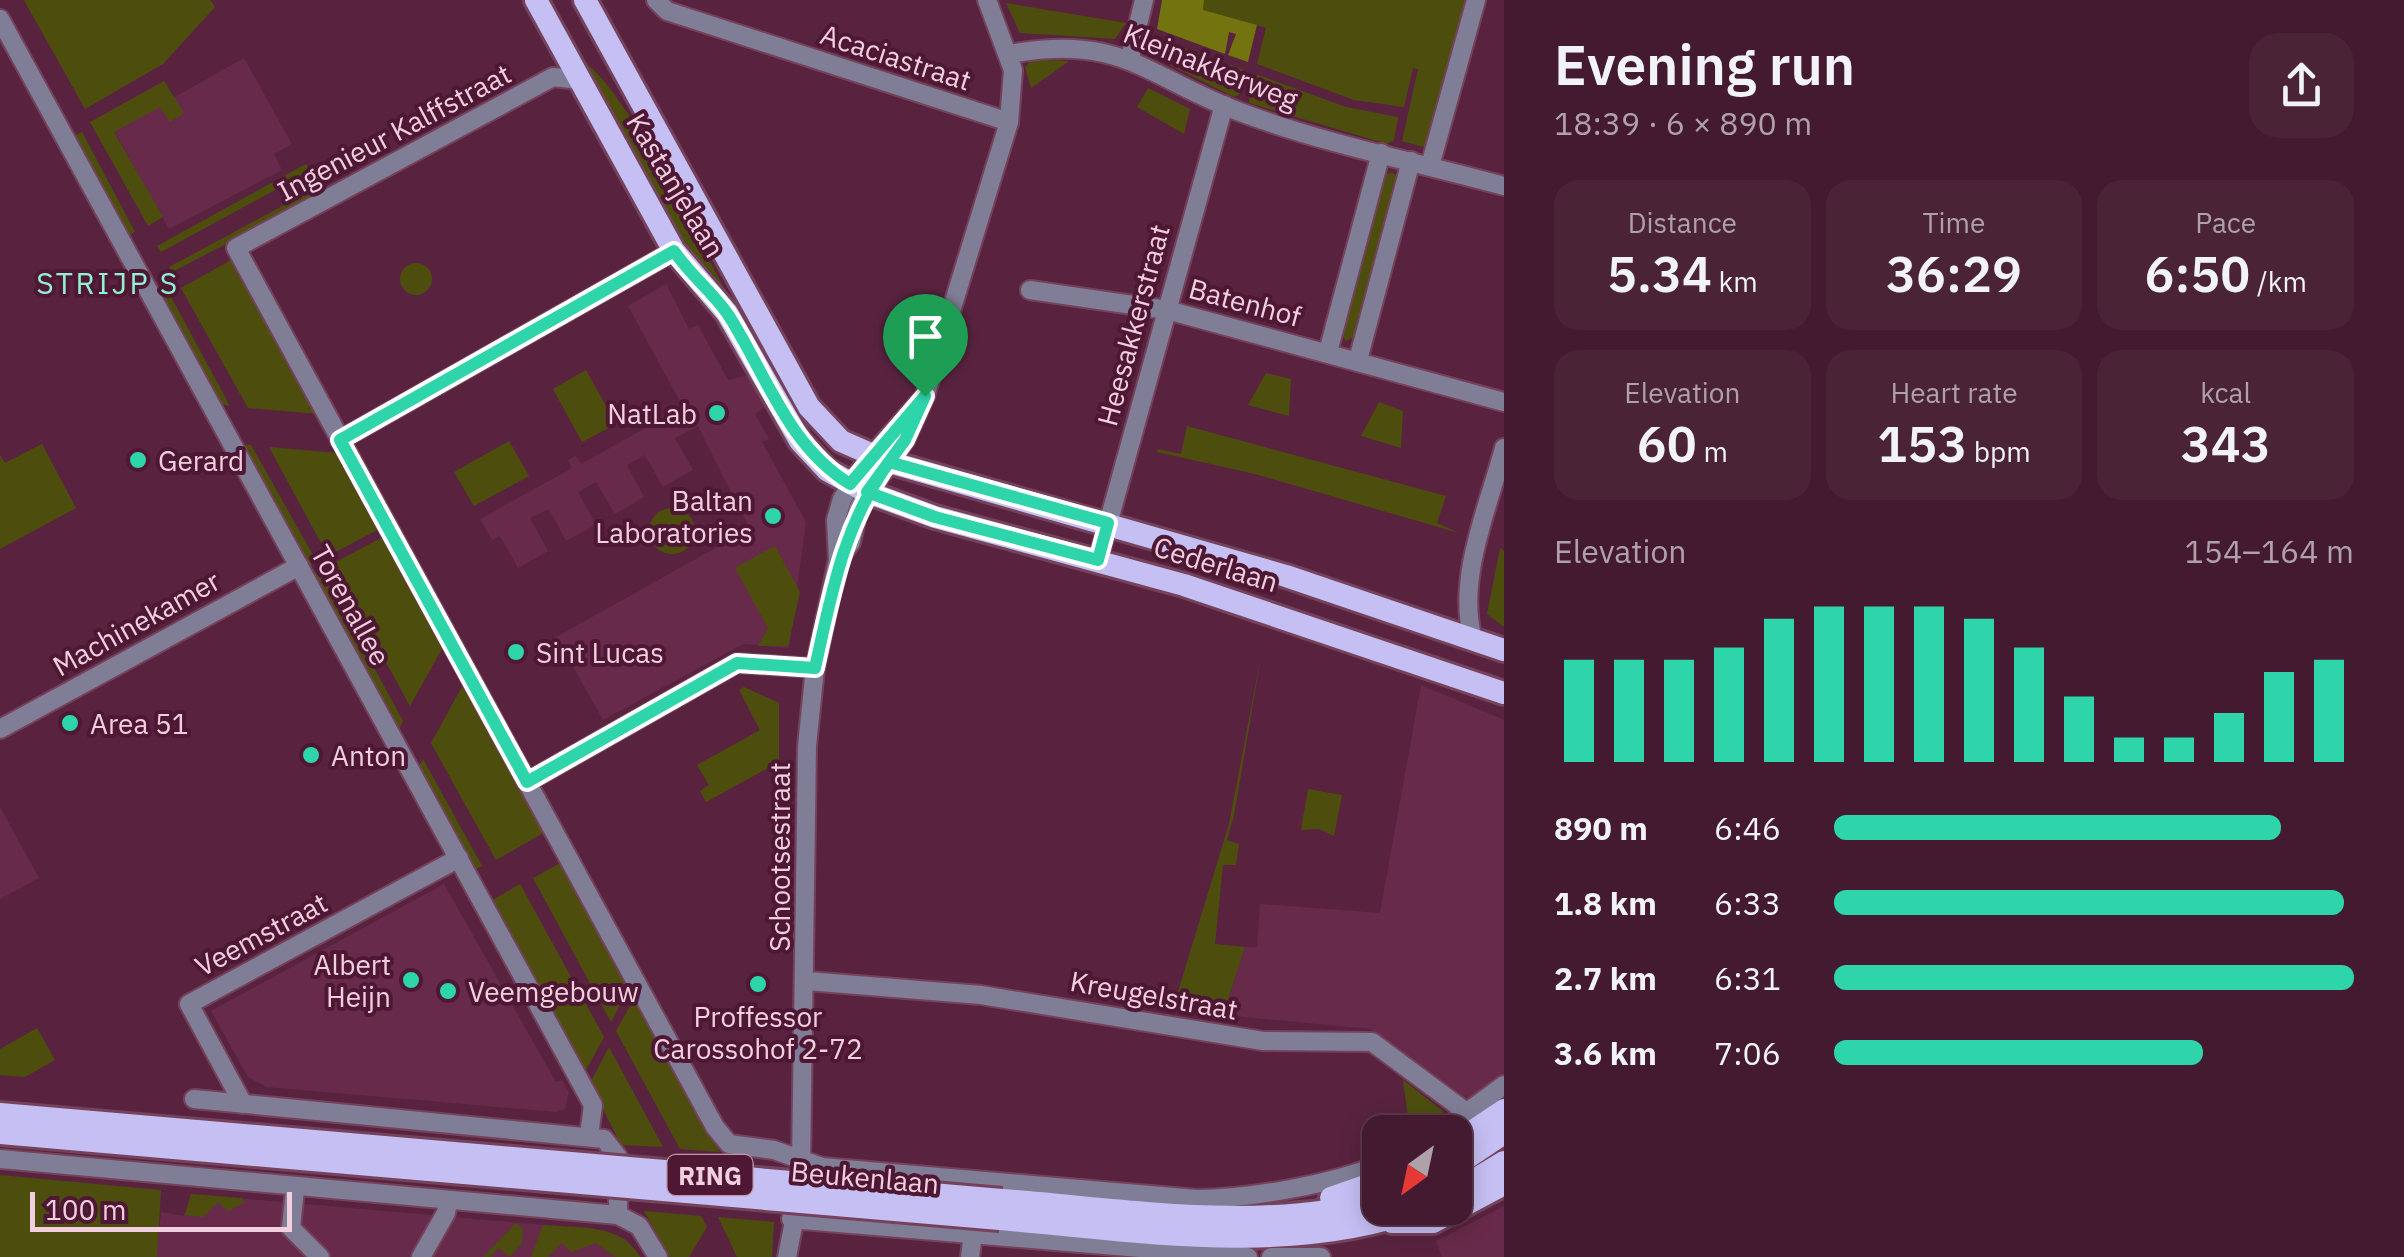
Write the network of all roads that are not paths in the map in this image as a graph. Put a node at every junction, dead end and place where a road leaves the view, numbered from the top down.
1 (536, 0) edge
2 (585, 0) edge
3 (656, 0) edge
4 (987, 0) edge
5 (1144, 0) edge
6 (1476, 0) edge
7 (0, 19) edge
8 (1010, 54) junction
9 (1130, 58) junction
10 (580, 80) junction
11 (1224, 105) junction
12 (1009, 122) junction
13 (1380, 153) junction
14 (1411, 161) junction
15 (1430, 166) junction
16 (1504, 186) edge
17 (674, 251) junction
18 (1030, 290) dead end
19 (1167, 310) junction
20 (1328, 352) junction
21 (1358, 360) junction
22 (1504, 402) edge
23 (340, 440) junction
24 (1504, 448) edge
25 (880, 458) junction
26 (859, 488) junction
27 (1108, 523) junction
28 (1098, 560) junction
29 (299, 566) junction
30 (1474, 638) junction
31 (1504, 650) edge
32 (815, 668) junction
33 (1504, 693) edge
34 (0, 729) edge
35 (527, 782) junction
36 (459, 858) junction
37 (807, 982) junction
38 (1504, 1085) edge
39 (194, 1100) dead end
40 (243, 1104) junction
41 (1504, 1110) edge
42 (1469, 1114) joint
43 (0, 1119) edge
44 (1472, 1132) edge
45 (1504, 1133) edge
46 (589, 1136) junction
47 (1472, 1155) edge
48 (798, 1156) junction
49 (0, 1159) edge
50 (1504, 1162) edge
51 (1362, 1170) edge
52 (1472, 1182) edge
53 (1504, 1184) edge
54 (1362, 1187) edge
55 (295, 1189) junction
56 (448, 1201) junction
57 (1472, 1201) edge
58 (1001, 1209) junction
59 (1362, 1212) edge
60 (618, 1215) junction
61 (1278, 1215) junction
62 (791, 1219) junction
63 (1362, 1222) edge
64 (972, 1234) junction
65 (1118, 1252) edge
66 (1320, 1256) edge
67 (320, 1257) edge
68 (421, 1257) edge
69 (658, 1257) edge
70 (787, 1257) edge
71 (970, 1257) edge
72 (1248, 1257) edge
73 (1272, 1257) edge

1 - 10 main road, Kastanjelaan
2 - 25 main road, Kastanjelaan
3 - 12 street, Acaciastraat
4 - 8 street, Schootsestraat
5 - 9 street
6 - 15 street
7 - 29 street, Torenallee
8 - 9 street, Kleinakkerweg
8 - 12 street, Schootsestraat
9 - 11 street, Kleinakkerweg
10 - 17 main road, Kastanjelaan
10 - 23 street, Ingenieur Kalffstraat
11 - 13 street, Kleinakkerweg
11 - 19 street, Heesakkerstraat
12 - 25 street, Schootsestraat
13 - 14 street, Kleinakkerweg
13 - 20 street, Batenhof
14 - 15 street, Kleinakkerweg
14 - 21 street
15 - 16 street, Kleinakkerweg
17 - 23 street
17 - 26 main road, Kastanjelaan
18 - 19 street, Batenhof
19 - 20 street, Batenhof
19 - 27 street, Heesakkerstraat
20 - 21 street, Batenhof
21 - 22 street, Batenhof
23 - 35 street
24 - 30 street
25 - 26 street, Schootsestraat
25 - 27 main road, Cederlaan
26 - 28 main road, Cederlaan
26 - 32 street, Schootsestraat
27 - 28 street, Heesakkerstraat
27 - 30 main road, Cederlaan
28 - 33 main road, Cederlaan
29 - 34 street, Machinekamer
29 - 36 street, Torenallee
30 - 31 main road, Cederlaan
32 - 35 street
32 - 37 street, Schootsestraat
35 - 48 street
36 - 40 street, Veemstraat
36 - 46 street, Torenallee
37 - 42 street, Kreugelstraat
37 - 48 street, Schootsestraat
38 - 42 street
39 - 40 street
40 - 46 street
41 - 44 main road
43 - 58 main road, Beukenlaan / RING, bridge
45 - 47 main road
46 - 60 street
48 - 51 street, Beukenlaan
48 - 62 street, Schootsestraat
49 - 55 street
50 - 52 main road
53 - 57 main road
54 - 61 main road
55 - 56 street
55 - 67 street
56 - 60 street
56 - 68 street
58 - 61 main road, Beukenlaan / RING
58 - 63 main road, Beukenlaan / RING
59 - 61 main road, Beukenlaan / RING
60 - 69 street
62 - 64 street, Beukenlaan
62 - 70 street, Schootsestraat
64 - 65 street, Beukenlaan
64 - 71 street
65 - 72 street, Beukenlaan
66 - 73 street

